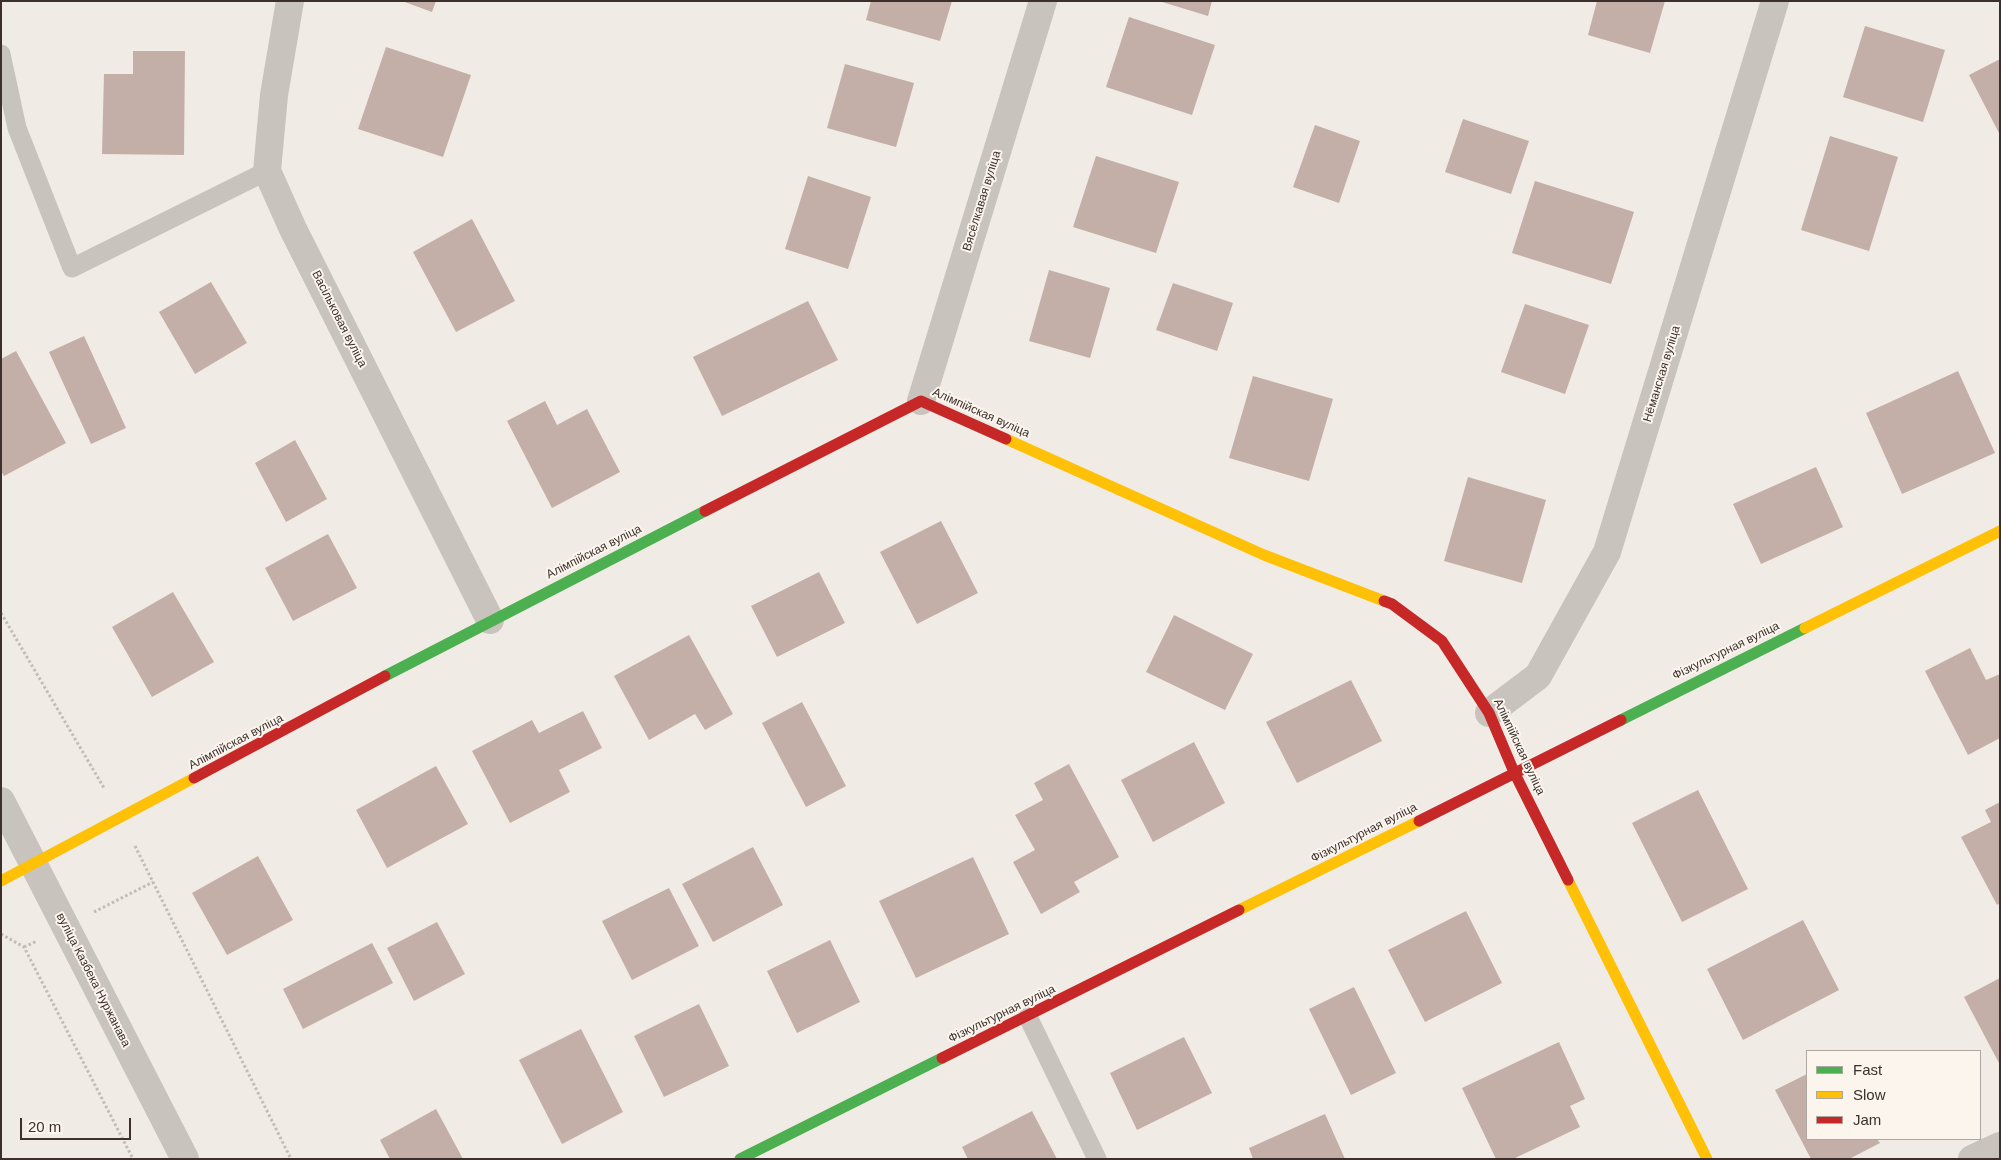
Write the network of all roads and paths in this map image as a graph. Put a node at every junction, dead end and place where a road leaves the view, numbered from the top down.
1 (290, 1) edge
2 (1043, 1) edge
3 (1776, 1) edge
4 (1, 54) edge
5 (267, 171) junction
6 (921, 401) junction
7 (1998, 535) edge
8 (1, 613) edge
9 (490, 620) junction
10 (1489, 713) junction
11 (1514, 772) junction
12 (1, 801) edge
13 (122, 819) junction
14 (33, 864) junction
15 (1, 882) edge
16 (1, 934) edge
17 (1028, 1017) junction
18 (2000, 1146) edge
19 (133, 1159) edge
20 (186, 1159) edge
21 (291, 1159) edge
22 (740, 1159) edge
23 (1097, 1159) edge
24 (1707, 1159) edge
25 (1972, 1159) edge

1 - 5 street, Васільковая вуліца
2 - 6 street, Вясёлкавая вуліца
3 - 10 street, Нёманская вуліца
4 - 5 lane
5 - 9 street, Васільковая вуліца
6 - 9 street, Алімпійская вуліца
6 - 10 street, Алімпійская вуліца
7 - 11 street, Фізкультурная вуліца
8 - 13 path
9 - 13 street, Алімпійская вуліца
10 - 11 street, Алімпійская вуліца
11 - 17 street, Фізкультурная вуліца
11 - 24 street, Алімпійская вуліца
12 - 14 street, вуліца Казбека Нуржанава
13 - 14 street, Алімпійская вуліца
13 - 21 path
14 - 15 street, Алімпійская вуліца
14 - 20 street, вуліца Казбека Нуржанава
16 - 19 path
17 - 22 street, Фізкультурная вуліца
17 - 23 lane
18 - 25 street

